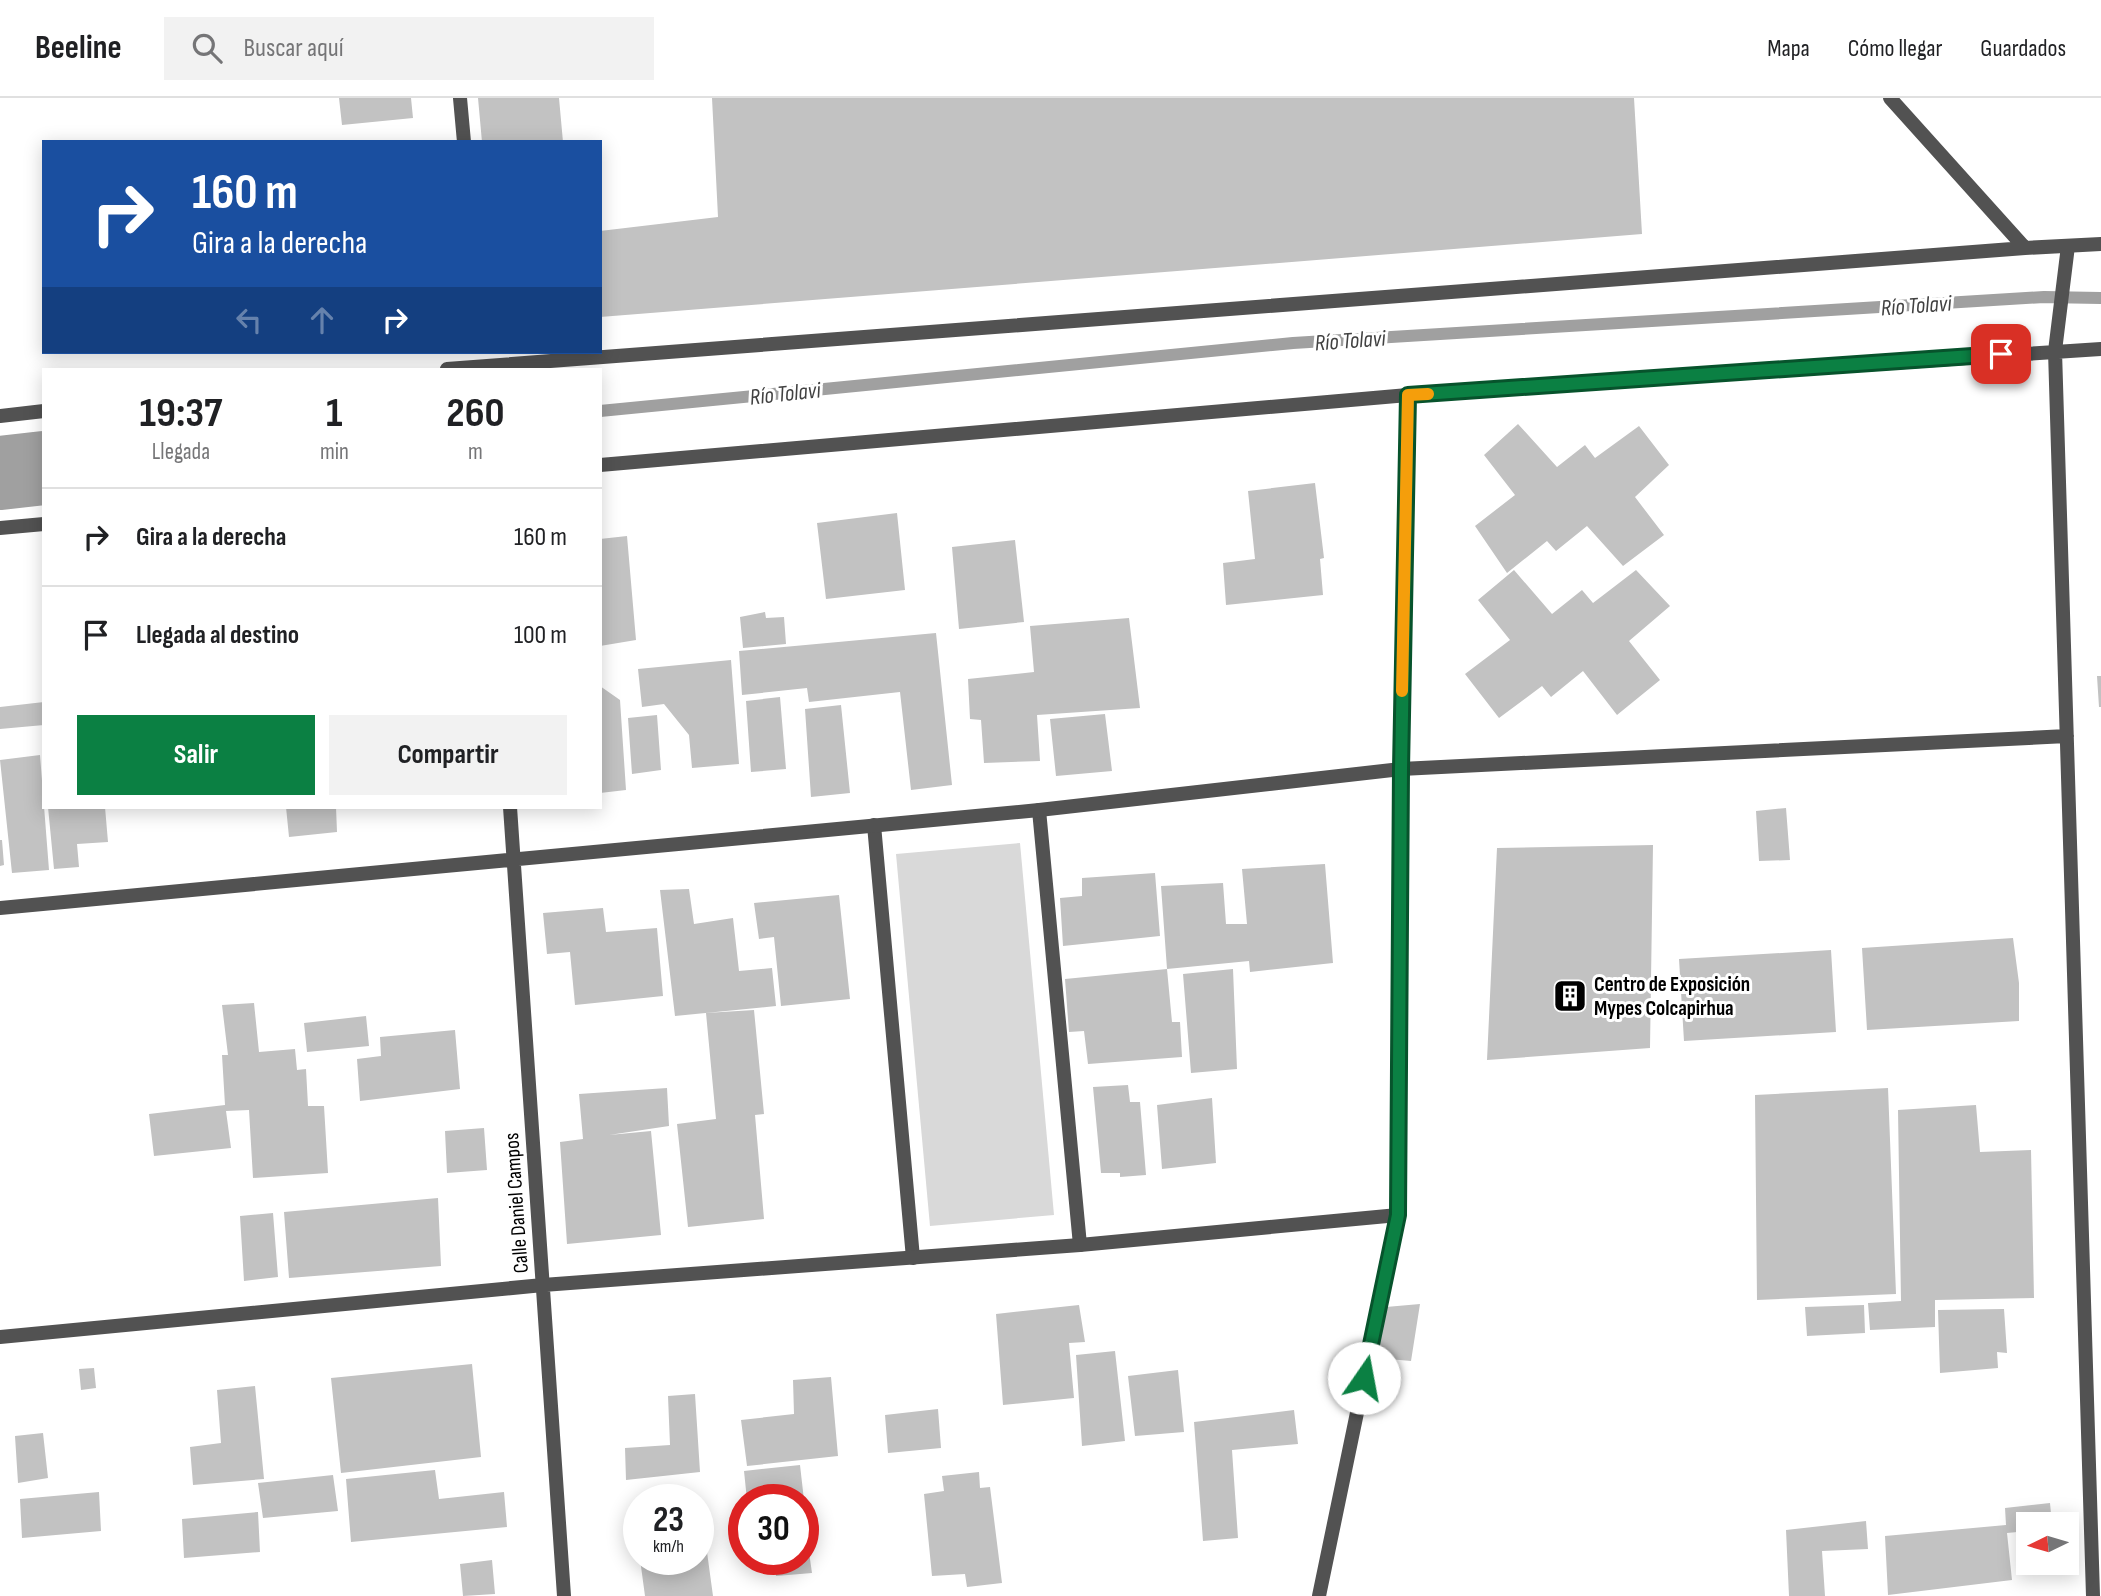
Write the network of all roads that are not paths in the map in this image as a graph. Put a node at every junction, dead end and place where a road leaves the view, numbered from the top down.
1 (460, 98) edge
2 (1890, 98) edge
3 (464, 140) edge
4 (2101, 244) edge
5 (2068, 246) junction
6 (2025, 248) junction
7 (2101, 349) edge
8 (2055, 351) junction
9 (602, 353) edge
10 (595, 354) edge
11 (487, 362) edge
12 (453, 368) edge
13 (1408, 395) junction
14 (42, 411) edge
15 (0, 415) edge
16 (602, 465) edge
17 (42, 524) edge
18 (0, 528) edge
19 (2067, 736) junction
20 (1401, 769) junction
21 (510, 809) edge
22 (1039, 810) junction
23 (874, 825) junction
24 (514, 858) junction
25 (0, 908) edge
26 (1398, 1215) junction
27 (1080, 1245) junction
28 (914, 1258) junction
29 (543, 1285) junction
30 (0, 1337) edge
31 (564, 1596) edge
32 (1318, 1596) edge
33 (2093, 1596) edge

1 - 3 street
2 - 6 street
4 - 5 street
5 - 6 street
5 - 8 street
6 - 9 street
7 - 8 street
8 - 13 street
8 - 19 street
10 - 11 street
11 - 12 street
13 - 16 street
13 - 20 street
14 - 15 street
17 - 18 street
19 - 20 street
19 - 33 street
20 - 22 street
20 - 26 street
21 - 24 street, Calle Daniel Campos
22 - 23 street
22 - 27 street
23 - 24 street
23 - 28 street
24 - 25 street
24 - 29 street, Calle Daniel Campos
26 - 27 street
26 - 32 street
27 - 28 street
28 - 29 street
29 - 30 street
29 - 31 street, Calle Daniel Campos

